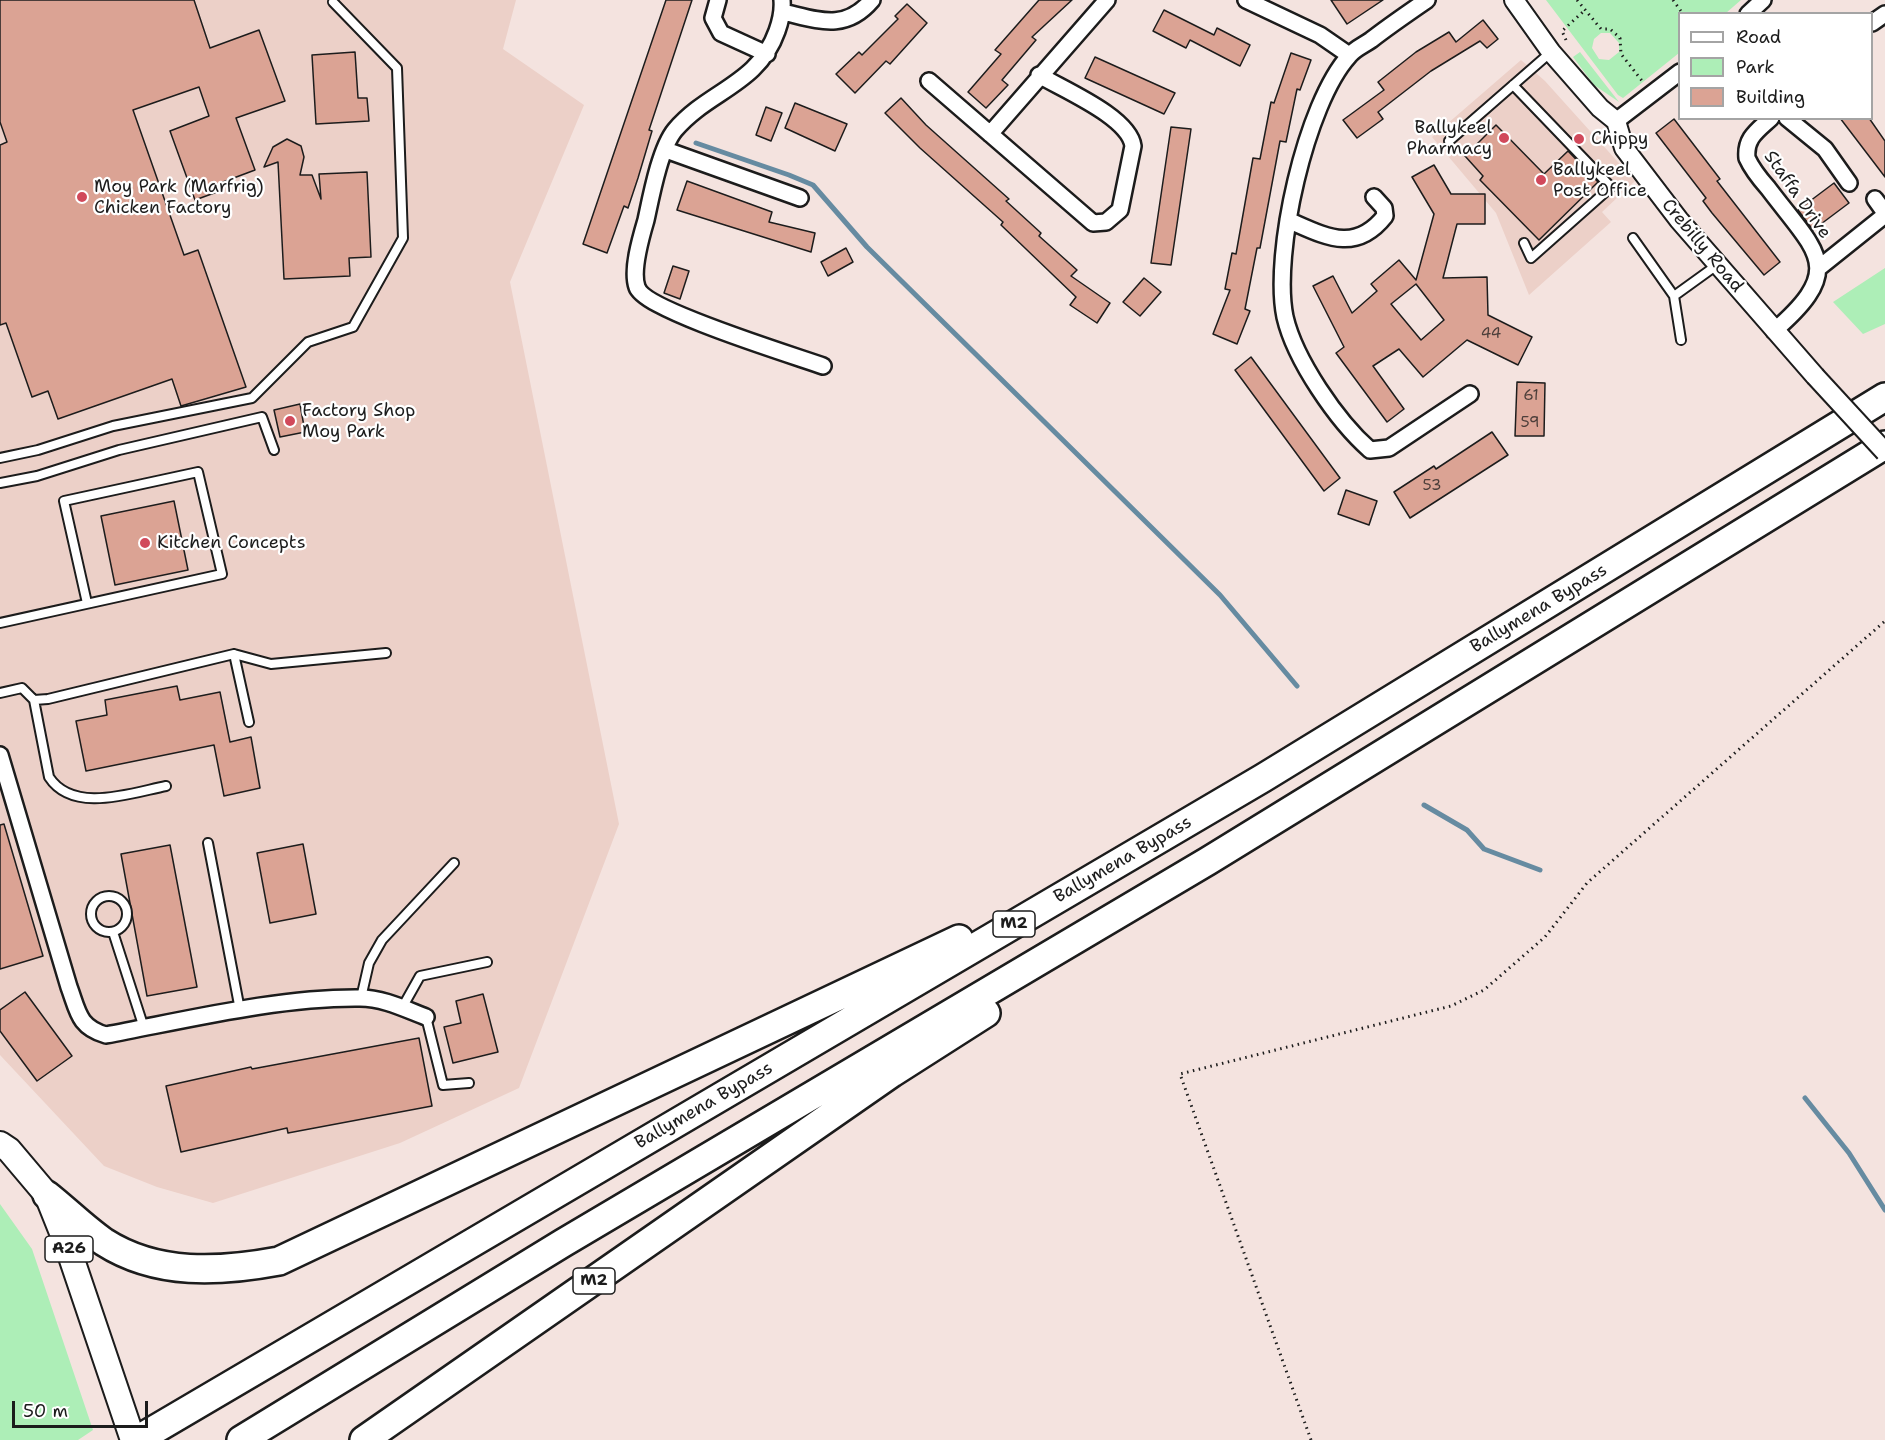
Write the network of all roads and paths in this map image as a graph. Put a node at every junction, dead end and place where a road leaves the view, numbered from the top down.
1 (718, 0) edge
2 (872, 0) edge
3 (1107, 0) edge
4 (1246, 0) edge
5 (1427, 0) edge
6 (1514, 0) edge
7 (1577, 0) edge
8 (1672, 0) edge
9 (1763, 0) edge
10 (333, 2) dead end
11 (783, 6) edge
12 (1585, 10) junction
13 (1681, 12) edge
14 (1750, 12) edge
15 (1567, 42) dead end
16 (1551, 52) junction
17 (767, 54) junction
18 (1349, 55) junction
19 (1678, 74) edge
20 (1039, 75) junction
21 (929, 81) dead end
22 (1513, 85) junction
23 (1652, 95) junction
24 (1769, 120) edge
25 (1789, 120) edge
26 (1616, 121) junction
27 (990, 134) junction
28 (1449, 141) dead end
29 (666, 150) junction
30 (1849, 183) dead end
31 (1374, 197) dead end
32 (800, 198) dead end
33 (1875, 199) dead end
34 (1885, 214) edge
35 (1288, 220) junction
36 (1633, 238) dead end
37 (1524, 243) dead end
38 (1717, 265) junction
39 (1820, 267) junction
40 (1674, 296) junction
41 (1774, 331) junction
42 (1681, 340) dead end
43 (823, 366) dead end
44 (1470, 394) dead end
45 (1885, 397) edge
46 (1885, 445) edge
47 (274, 450) dead end
48 (1885, 452) edge
49 (1, 456) edge
50 (0, 483) edge
51 (87, 603) junction
52 (1885, 621) edge
53 (0, 624) edge
54 (386, 653) dead end
55 (234, 654) junction
56 (0, 693) edge
57 (34, 700) junction
58 (1443, 718) junction
59 (249, 722) dead end
60 (0, 755) edge
61 (1263, 778) junction
62 (166, 786) dead end
63 (208, 843) dead end
64 (454, 863) dead end
65 (113, 932) junction
66 (487, 962) dead end
67 (361, 998) junction
68 (402, 1008) junction
69 (241, 1011) junction
70 (426, 1017) joint
71 (144, 1028) junction
72 (469, 1083) dead end
73 (0, 1144) edge
74 (47, 1195) junction
75 (135, 1440) edge
76 (240, 1440) edge
77 (364, 1440) edge
78 (1311, 1440) edge

1 - 17 street
2 - 11 street
3 - 20 street
4 - 18 street
5 - 18 street
6 - 16 street
7 - 12 path
8 - 13 path
9 - 14 street
10 - 49 lane
11 - 17 street
12 - 15 path
12 - 23 path
16 - 22 lane
16 - 26 street
17 - 29 street
18 - 35 street
19 - 23 street
20 - 27 street
20 - 27 street
21 - 27 street
22 - 28 lane
22 - 37 lane
23 - 26 street
24 - 39 street, Staffa Drive
25 - 30 street
26 - 38 street, Crebilly Road
29 - 32 street
29 - 43 street
31 - 35 street
33 - 34 street, Staffa Drive
34 - 39 street, Staffa Drive
35 - 44 street
36 - 40 lane
38 - 40 lane
38 - 41 street, Crebilly Road
39 - 41 street, Staffa Drive
40 - 42 lane
41 - 48 street, Crebilly Road, bridge
45 - 61 highway, Ballymena Bypass / M2
46 - 58 highway, M2
47 - 50 lane
51 - 51 lane
51 - 53 lane
52 - 78 path
54 - 55 lane
55 - 57 lane
55 - 59 lane
56 - 57 lane
57 - 62 lane
58 - 76 highway, M2
58 - 77 highway, M2
60 - 71 street
61 - 74 highway, M2
61 - 75 highway, Ballymena Bypass / M2
63 - 69 lane
64 - 67 lane
65 - 65 lane
65 - 71 lane
66 - 68 lane
67 - 68 street
67 - 69 street
68 - 70 street
69 - 71 street
70 - 72 lane
73 - 74 highway, A26
74 - 75 highway, A26

